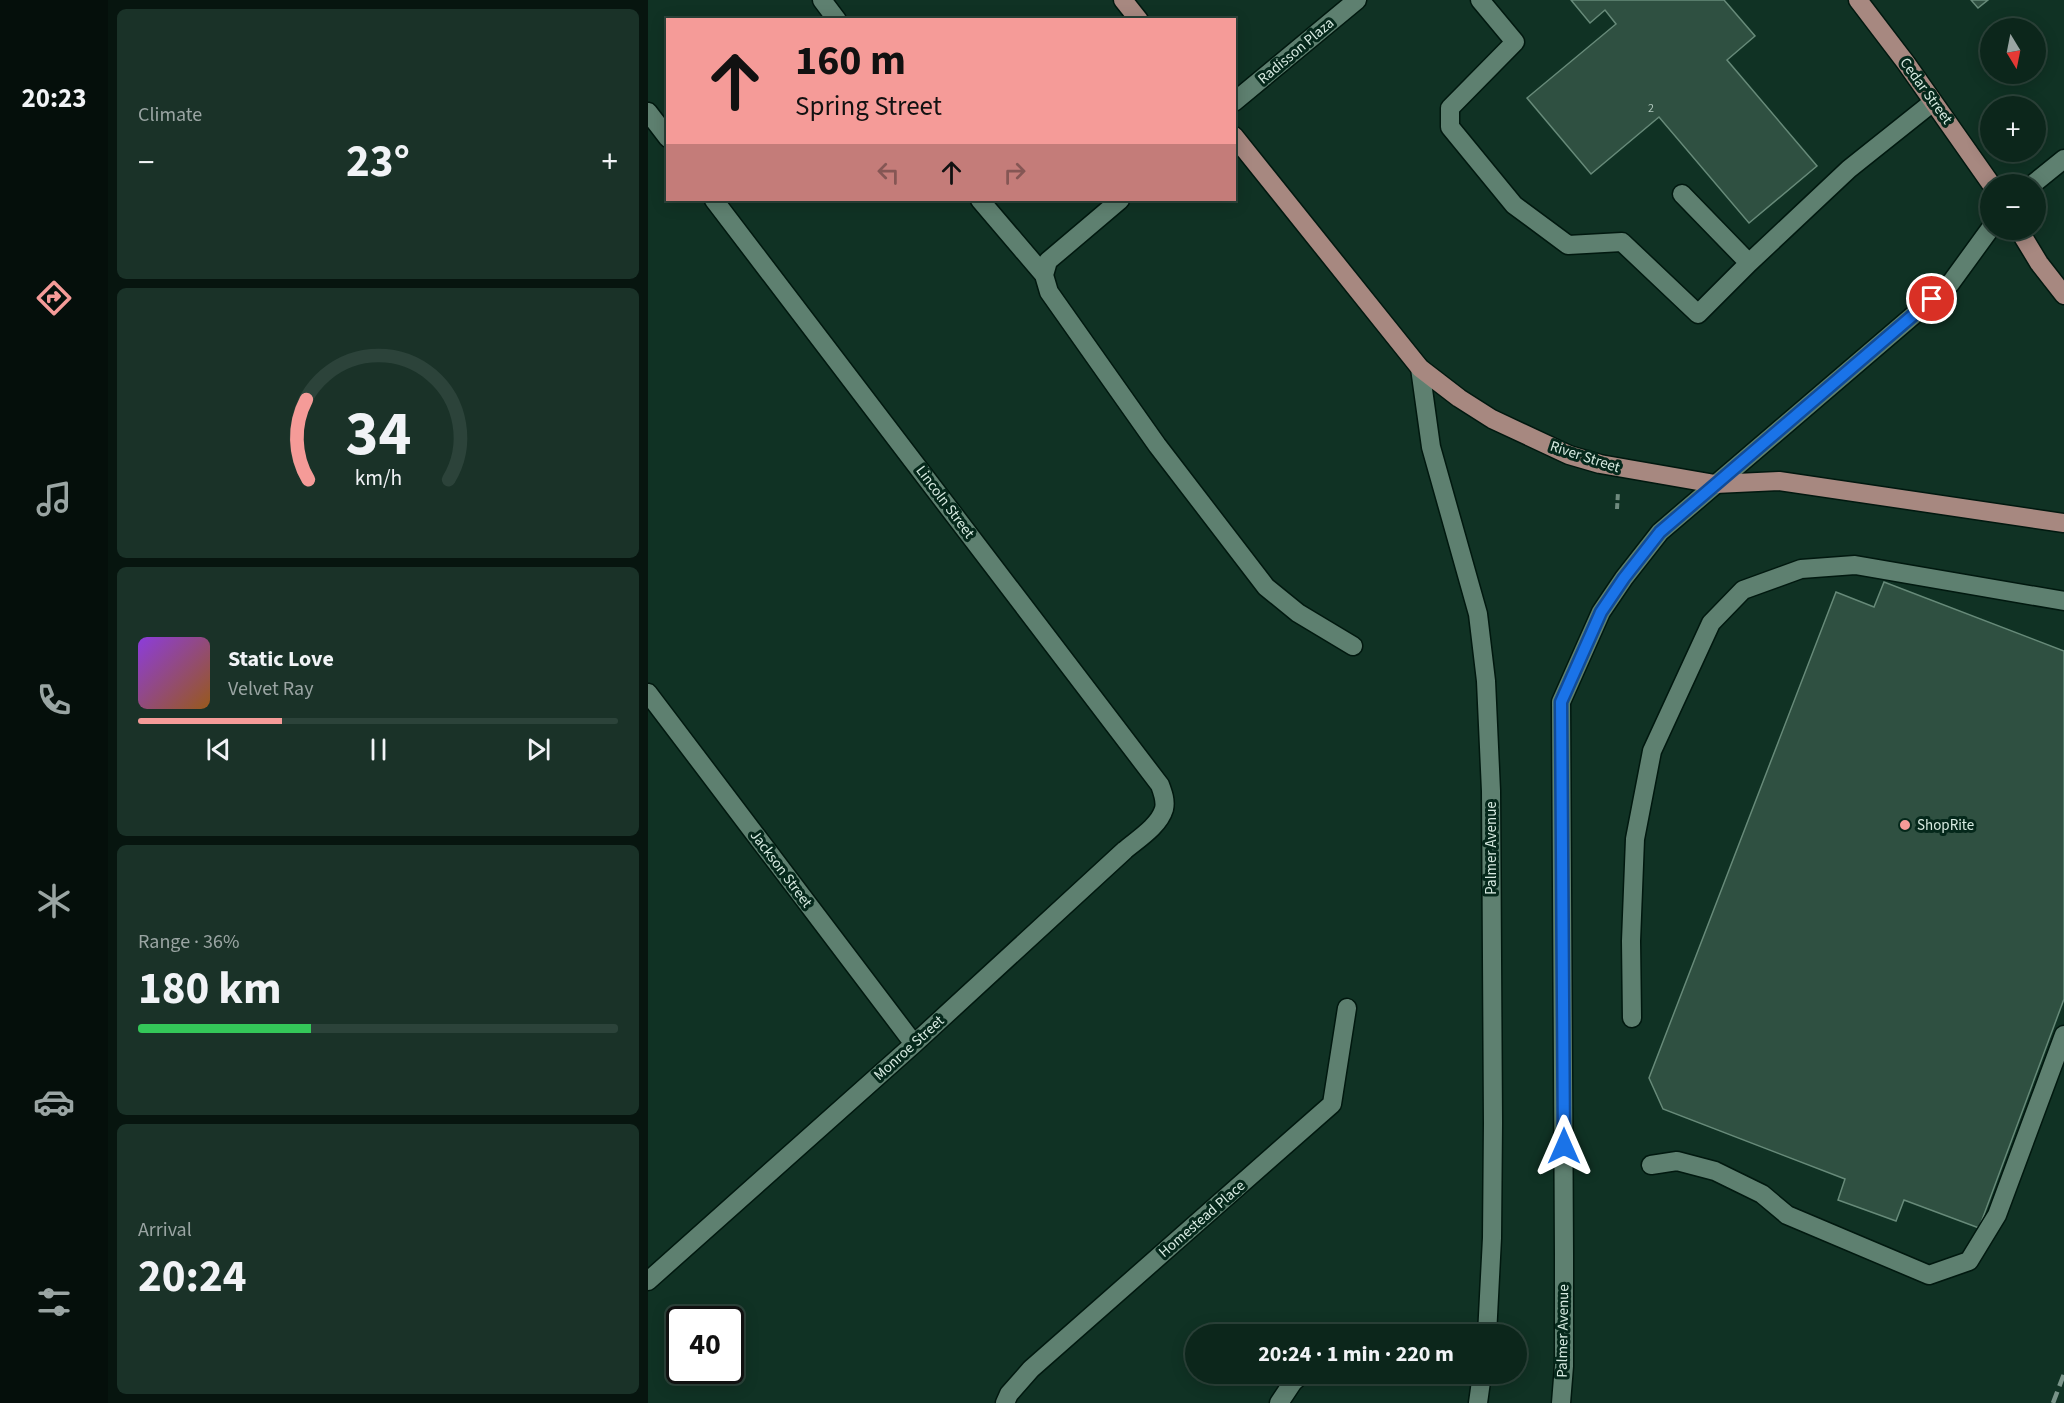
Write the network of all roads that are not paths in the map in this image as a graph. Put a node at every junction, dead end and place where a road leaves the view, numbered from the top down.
1 (822, 0) edge
2 (1123, 0) edge
3 (1357, 0) edge
4 (1480, 0) edge
5 (1858, 0) edge
6 (836, 18) edge
7 (1137, 18) edge
8 (1236, 100) edge
9 (1933, 102) junction
10 (650, 117) edge
11 (666, 136) edge
12 (1236, 138) edge
13 (2064, 159) edge
14 (1984, 174) edge
15 (2045, 174) edge
16 (1682, 194) dead end
17 (715, 201) edge
18 (981, 201) edge
19 (1119, 201) edge
20 (1981, 240) edge
21 (2025, 240) edge
22 (1749, 263) junction
23 (1044, 275) junction
24 (2064, 295) edge
25 (1420, 368) junction
26 (1714, 484) junction
27 (2064, 523) edge
28 (2064, 601) edge
29 (1353, 646) dead end
30 (648, 693) edge
31 (1164, 810) joint
32 (1347, 1008) dead end
33 (1632, 1018) dead end
34 (2064, 1035) edge
35 (914, 1044) junction
36 (1651, 1165) dead end
37 (648, 1280) edge
38 (1487, 1324) edge
39 (1292, 1384) edge
40 (1481, 1384) edge
41 (1005, 1403) edge
42 (1280, 1403) edge
43 (1478, 1403) edge
44 (1561, 1403) edge

1 - 6 street
2 - 7 main road
3 - 8 street, Radisson Plaza
4 - 22 street
5 - 9 main road, Cedar Street
9 - 14 main road, Cedar Street
9 - 22 street
10 - 11 street
12 - 25 main road, River Street
13 - 15 street
16 - 22 street
17 - 31 street, Lincoln Street
18 - 23 street
19 - 23 street
20 - 26 street, Palmer Avenue
21 - 24 main road
23 - 29 street
25 - 26 main road, River Street
25 - 38 street, Palmer Avenue
26 - 27 main road, River Street
26 - 44 street, Palmer Avenue
28 - 33 street
30 - 35 street, Jackson Street
31 - 35 street, Monroe Street
32 - 41 street, Homestead Place
34 - 36 street
35 - 37 street, Monroe Street
39 - 42 street
40 - 43 street

